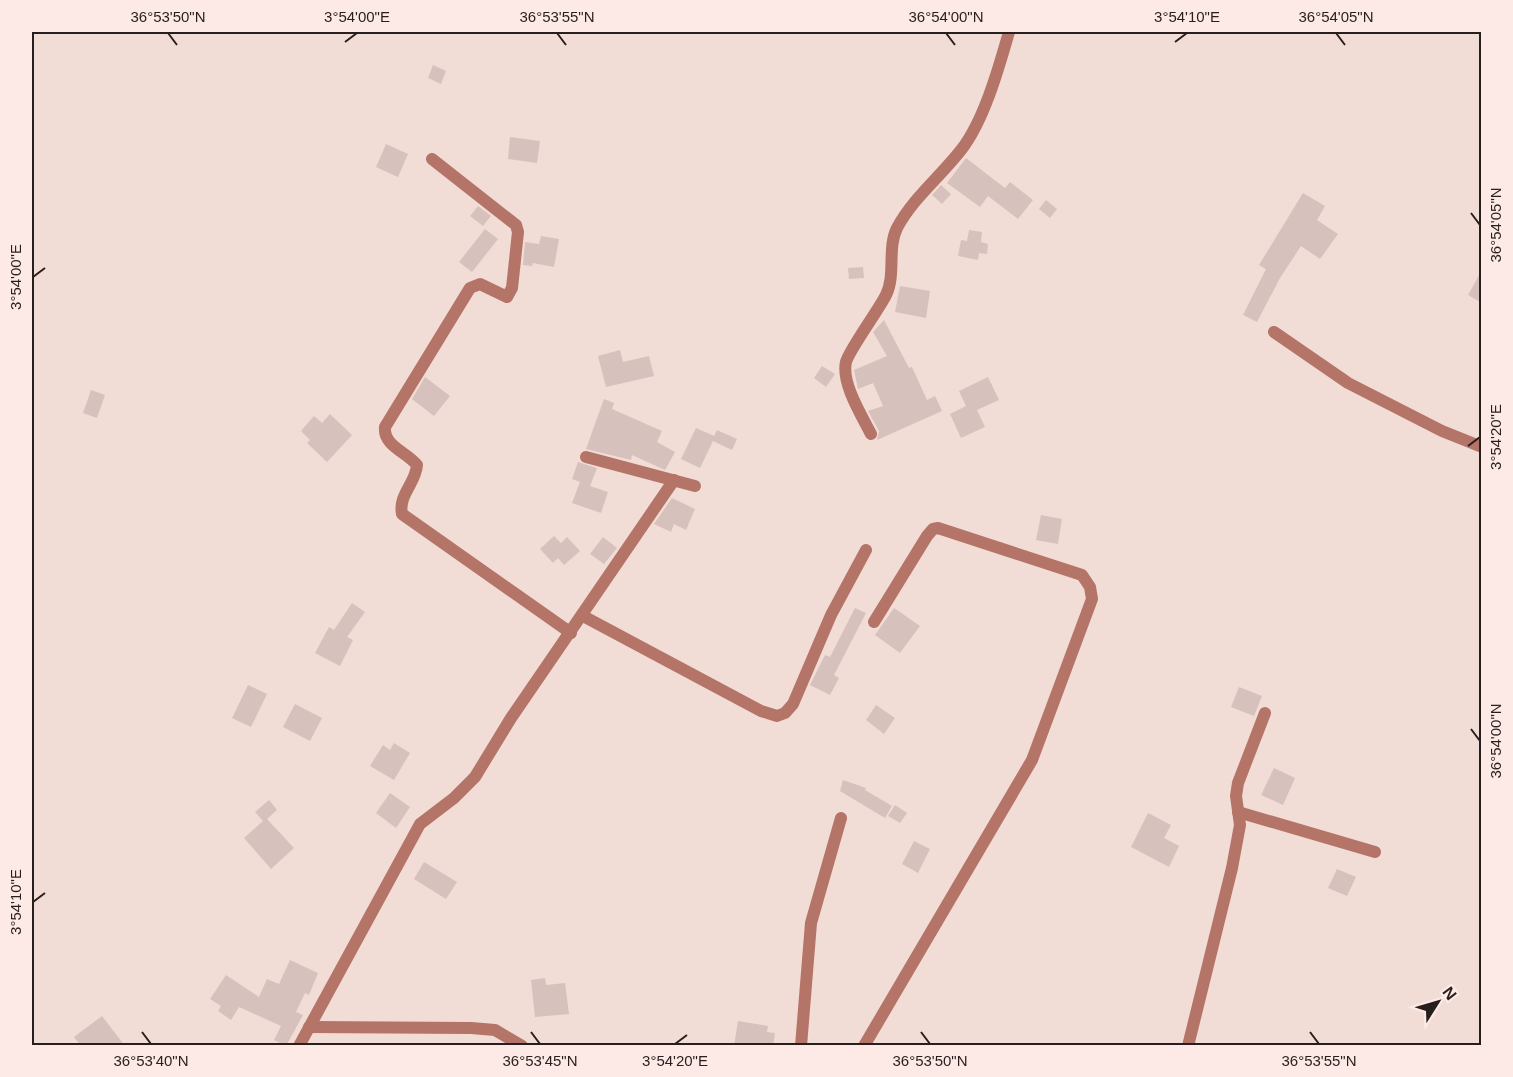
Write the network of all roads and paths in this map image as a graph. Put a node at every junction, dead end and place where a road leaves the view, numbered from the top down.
1 (1009, 32) edge
2 (432, 159) dead end
3 (1274, 332) dead end
4 (871, 434) dead end
5 (1482, 447) edge
6 (586, 457) dead end
7 (674, 480) junction
8 (695, 486) dead end
9 (866, 550) dead end
10 (583, 616) junction
11 (874, 622) dead end
12 (571, 633) junction
13 (1265, 713) dead end
14 (1238, 812) junction
15 (841, 818) dead end
16 (1376, 852) dead end
17 (309, 1027) junction
18 (299, 1046) edge
19 (522, 1046) edge
20 (801, 1046) edge
21 (864, 1046) edge
22 (1188, 1046) edge

1 - 4 street
2 - 12 street
3 - 5 street
6 - 7 street
7 - 8 street
7 - 10 street
9 - 10 street
10 - 12 street
11 - 21 street
12 - 17 street
13 - 14 street
14 - 16 street
14 - 22 street
15 - 20 street
17 - 18 street
17 - 19 street

